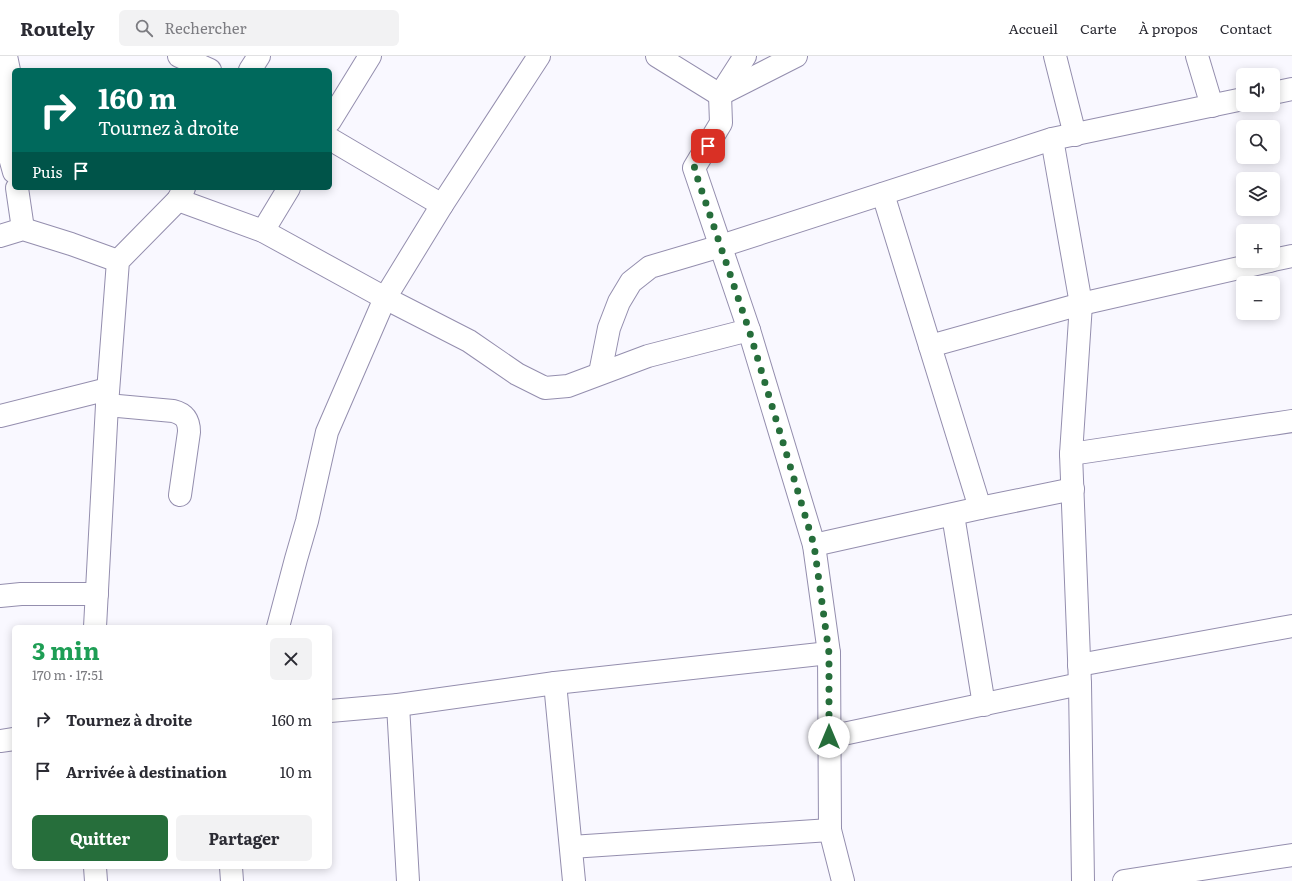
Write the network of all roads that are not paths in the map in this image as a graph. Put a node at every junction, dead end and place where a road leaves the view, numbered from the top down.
1 (6, 56) edge
2 (179, 56) edge
3 (259, 56) edge
4 (370, 56) edge
5 (539, 56) edge
6 (658, 56) edge
7 (745, 56) edge
8 (796, 56) edge
9 (1055, 56) edge
10 (1197, 56) edge
11 (206, 68) edge
12 (251, 68) edge
13 (1292, 89) edge
14 (1280, 92) edge
15 (720, 95) junction
16 (1236, 101) edge
17 (1212, 106) junction
18 (332, 118) edge
19 (1075, 135) junction
20 (1052, 139) junction
21 (332, 140) edge
22 (4, 144) edge
23 (12, 166) edge
24 (17, 190) edge
25 (288, 190) edge
26 (181, 194) edge
27 (883, 194) junction
28 (442, 204) junction
29 (24, 229) junction
30 (263, 231) junction
31 (0, 236) edge
32 (721, 246) junction
33 (1292, 256) edge
34 (1280, 259) edge
35 (118, 261) junction
36 (1239, 268) edge
37 (385, 298) junction
38 (1081, 304) junction
39 (749, 330) junction
40 (930, 346) junction
41 (600, 373) junction
42 (108, 397) junction
43 (0, 416) edge
44 (1292, 421) edge
45 (1071, 454) junction
46 (1073, 489) junction
47 (180, 495) dead end
48 (980, 508) junction
49 (953, 515) junction
50 (814, 545) junction
51 (97, 594) junction
52 (0, 596) edge
53 (95, 625) edge
54 (279, 625) edge
55 (1292, 626) edge
56 (829, 653) junction
57 (1080, 674) junction
58 (555, 684) junction
59 (398, 705) junction
60 (984, 705) junction
61 (332, 711) edge
62 (829, 737) junction
63 (12, 739) edge
64 (0, 741) edge
65 (830, 830) junction
66 (571, 847) junction
67 (1292, 855) edge
68 (95, 869) edge
69 (231, 869) edge
70 (96, 881) edge
71 (232, 881) edge
72 (408, 881) edge
73 (574, 881) edge
74 (843, 881) edge
75 (1083, 881) edge
76 (1124, 881) edge

1 - 22 street
2 - 11 street
3 - 12 street
4 - 18 street
5 - 28 street
6 - 15 street
7 - 15 street
8 - 15 street
9 - 19 street
10 - 17 street
13 - 14 street
15 - 32 street
16 - 17 street
17 - 19 street
19 - 20 street
20 - 27 street
20 - 38 street
21 - 28 street
22 - 23 street
24 - 29 street
25 - 30 street
26 - 30 street
26 - 35 street
27 - 32 street
27 - 40 street
28 - 37 street
29 - 31 street
29 - 35 street
30 - 37 street
32 - 39 street
32 - 41 street
33 - 34 street
35 - 42 street
36 - 38 street
37 - 41 street
37 - 54 street
38 - 40 street
38 - 45 street
39 - 41 street
39 - 50 street
40 - 48 street
42 - 43 street
42 - 47 street
42 - 51 street
44 - 45 street
45 - 46 street
46 - 48 street
46 - 57 street
48 - 49 street
49 - 50 street
49 - 60 street
50 - 56 street
51 - 52 street
51 - 53 street
55 - 57 street
56 - 58 street
56 - 62 street
57 - 60 street
57 - 75 street
58 - 59 street
58 - 66 street
59 - 61 street
59 - 72 street
60 - 62 street
62 - 65 street
63 - 64 street
65 - 66 street
65 - 74 street
66 - 73 street
67 - 76 street
68 - 70 street
69 - 71 street

